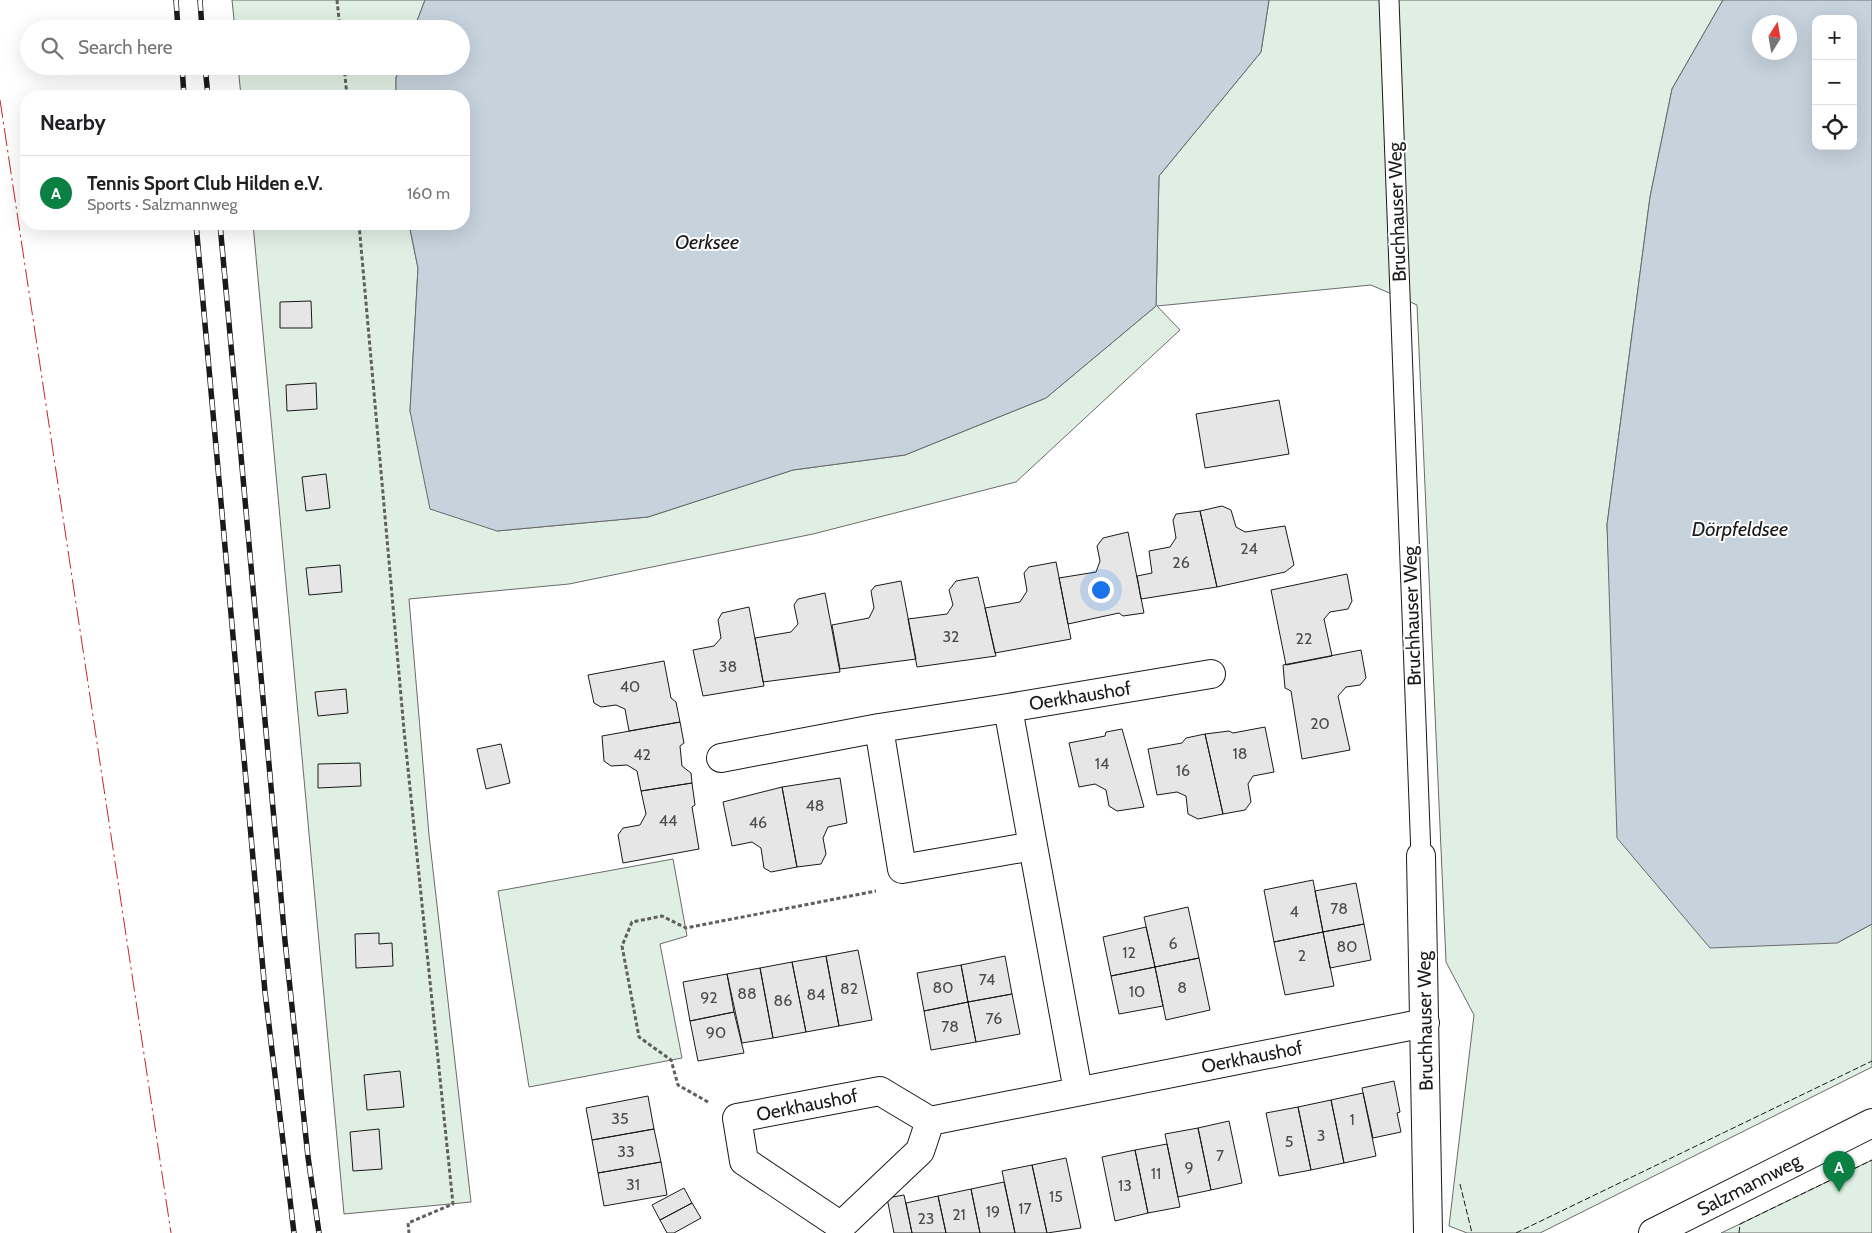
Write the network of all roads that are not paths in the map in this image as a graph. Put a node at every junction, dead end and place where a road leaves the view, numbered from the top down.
1 (1389, 0) edge
2 (1212, 674) dead end
3 (1008, 708) junction
4 (878, 728) junction
5 (721, 758) dead end
6 (1033, 846) junction
7 (1421, 856) joint
8 (1425, 1024) junction
9 (1078, 1091) junction
10 (930, 1121) junction
11 (1872, 1123) edge
12 (1428, 1233) edge
13 (1653, 1233) edge

1 - 7 lane, Bruchhauser Weg
2 - 3 street, Oerkhaushof
3 - 4 street, Oerkhaushof
3 - 6 street, Oerkhaushof
4 - 5 street, Oerkhaushof
4 - 6 street
6 - 9 street, Oerkhaushof
7 - 8 street, Bruchhauser Weg
8 - 9 street, Oerkhaushof
8 - 12 street, Bruchhauser Weg
9 - 10 street, Oerkhaushof
10 - 10 street, Oerkhaushof
11 - 13 street, Salzmannweg

